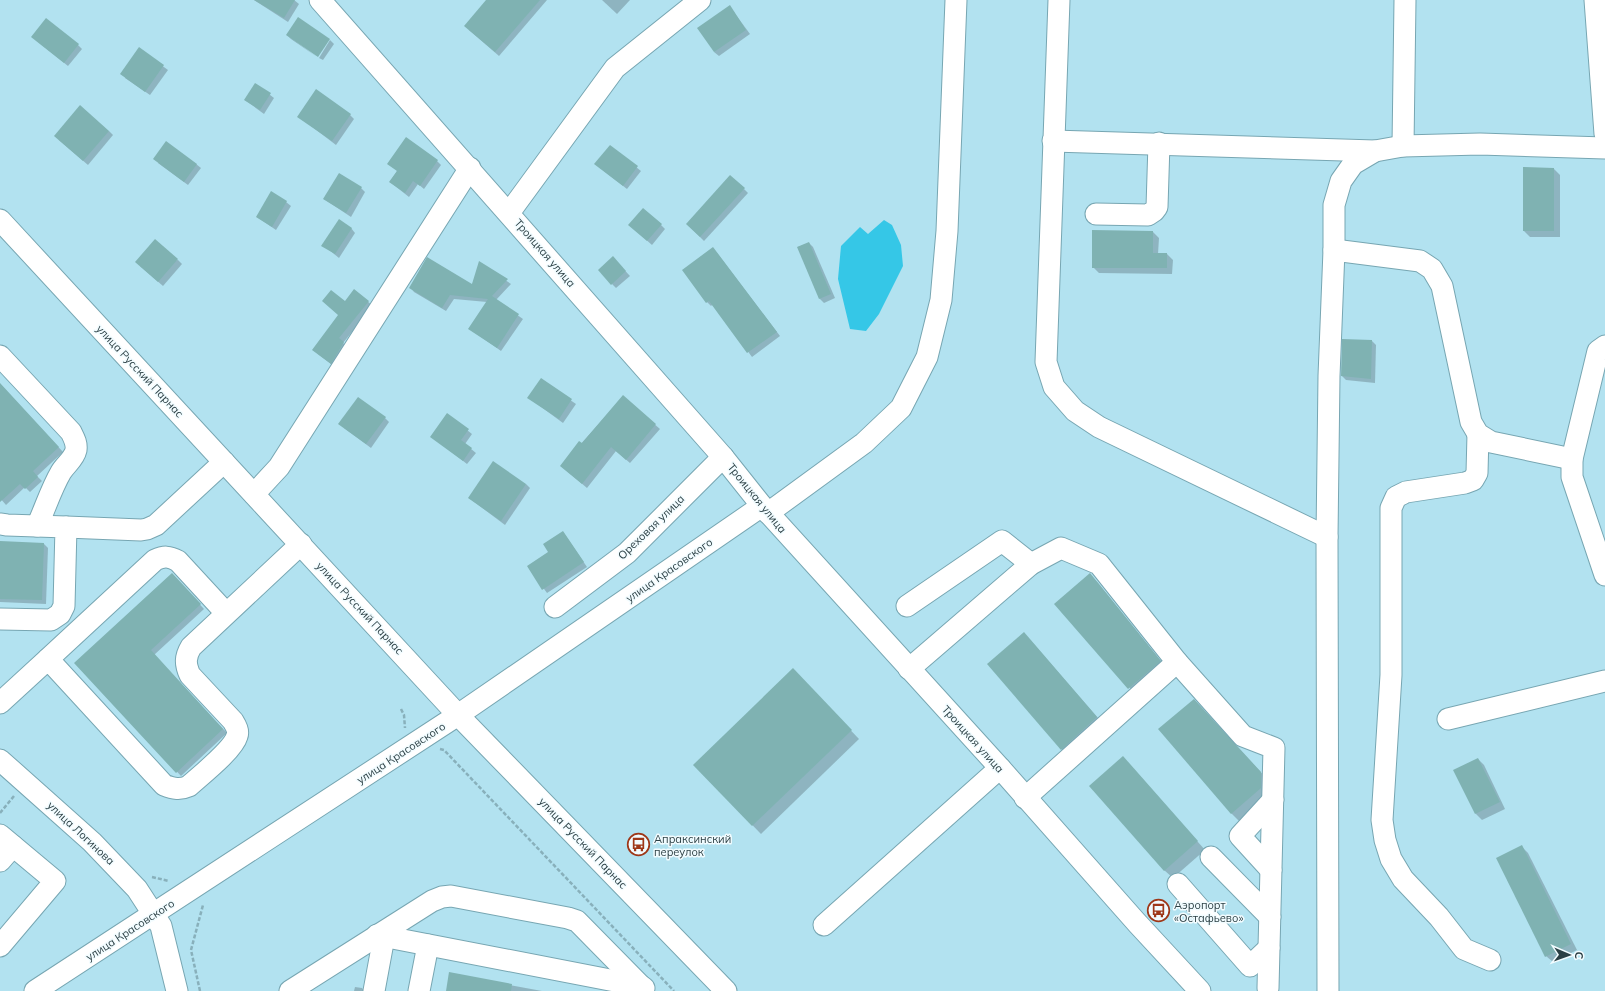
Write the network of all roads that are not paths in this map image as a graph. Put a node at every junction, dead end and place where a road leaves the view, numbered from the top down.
1 (320, 0) edge
2 (700, 0) edge
3 (956, 0) edge
4 (1059, 0) edge
5 (1404, 0) edge
6 (1595, 0) edge
7 (1605, 134) edge
8 (1053, 140) junction
9 (1160, 143) junction
10 (1403, 146) junction
11 (1605, 148) edge
12 (1375, 151) junction
13 (470, 168) junction
14 (509, 213) junction
15 (1096, 214) dead end
16 (0, 220) edge
17 (1334, 250) junction
18 (1605, 346) edge
19 (0, 356) edge
20 (1478, 434) junction
21 (723, 457) junction
22 (1572, 459) junction
23 (224, 462) junction
24 (254, 494) junction
25 (765, 510) junction
26 (0, 524) edge
27 (37, 526) junction
28 (66, 527) junction
29 (1327, 537) junction
30 (301, 544) junction
31 (1031, 564) junction
32 (1605, 575) edge
33 (907, 606) dead end
34 (555, 607) dead end
35 (226, 614) junction
36 (0, 619) edge
37 (48, 659) junction
38 (1176, 662) junction
39 (909, 669) junction
40 (1605, 681) edge
41 (0, 703) edge
42 (458, 715) junction
43 (1448, 719) dead end
44 (0, 760) edge
45 (1000, 768) junction
46 (1025, 798) junction
47 (1273, 800) junction
48 (4, 848) edge
49 (1211, 857) dead end
50 (1271, 870) junction
51 (1178, 884) dead end
52 (154, 914) junction
53 (1270, 917) junction
54 (824, 925) dead end
55 (381, 936) junction
56 (428, 945) junction
57 (0, 946) edge
58 (1269, 948) junction
59 (1490, 960) dead end
60 (644, 988) edge
61 (1268, 988) dead end
62 (35, 991) edge
63 (177, 991) edge
64 (290, 991) edge
65 (374, 991) edge
66 (419, 991) edge
67 (726, 991) edge
68 (1200, 991) edge
69 (1328, 991) edge

1 - 13 street, Троицкая улица
2 - 14 street
3 - 25 street, улица Красовского
4 - 8 street
5 - 10 street
6 - 7 street
8 - 9 street
8 - 29 street
9 - 12 street
9 - 15 street
10 - 11 street
10 - 12 street
12 - 17 street
13 - 14 street, Троицкая улица
13 - 24 street
14 - 21 street, Троицкая улица
16 - 23 street, улица Русский Парнас
17 - 20 street
17 - 29 street
18 - 22 street
19 - 27 street
20 - 22 street
20 - 59 street
21 - 25 street, Троицкая улица
21 - 34 street, Ореховая улица
22 - 32 street
23 - 24 street, улица Русский Парнас
23 - 28 street
24 - 30 street, улица Русский Парнас
25 - 39 street, Троицкая улица
25 - 42 street, улица Красовского
26 - 27 street
27 - 28 street
28 - 36 street
29 - 69 street
30 - 35 street
30 - 42 street, улица Русский Парнас
31 - 33 street
31 - 38 street
31 - 39 street
35 - 37 street
35 - 37 street
37 - 41 street
38 - 46 street
38 - 47 street
39 - 45 street, Троицкая улица
40 - 43 street
42 - 52 street, улица Красовского
42 - 67 street, улица Русский Парнас
44 - 52 street, улица Логинова
45 - 46 street, Троицкая улица
45 - 54 street
46 - 68 street, Троицкая улица
47 - 50 street
47 - 50 street
48 - 57 street
49 - 53 street
50 - 53 street
51 - 58 street
52 - 62 street, улица Красовского
52 - 63 street, улица Логинова
53 - 58 street
55 - 56 street
55 - 60 street
55 - 64 street
55 - 65 street
56 - 60 street
56 - 66 street
58 - 61 street

